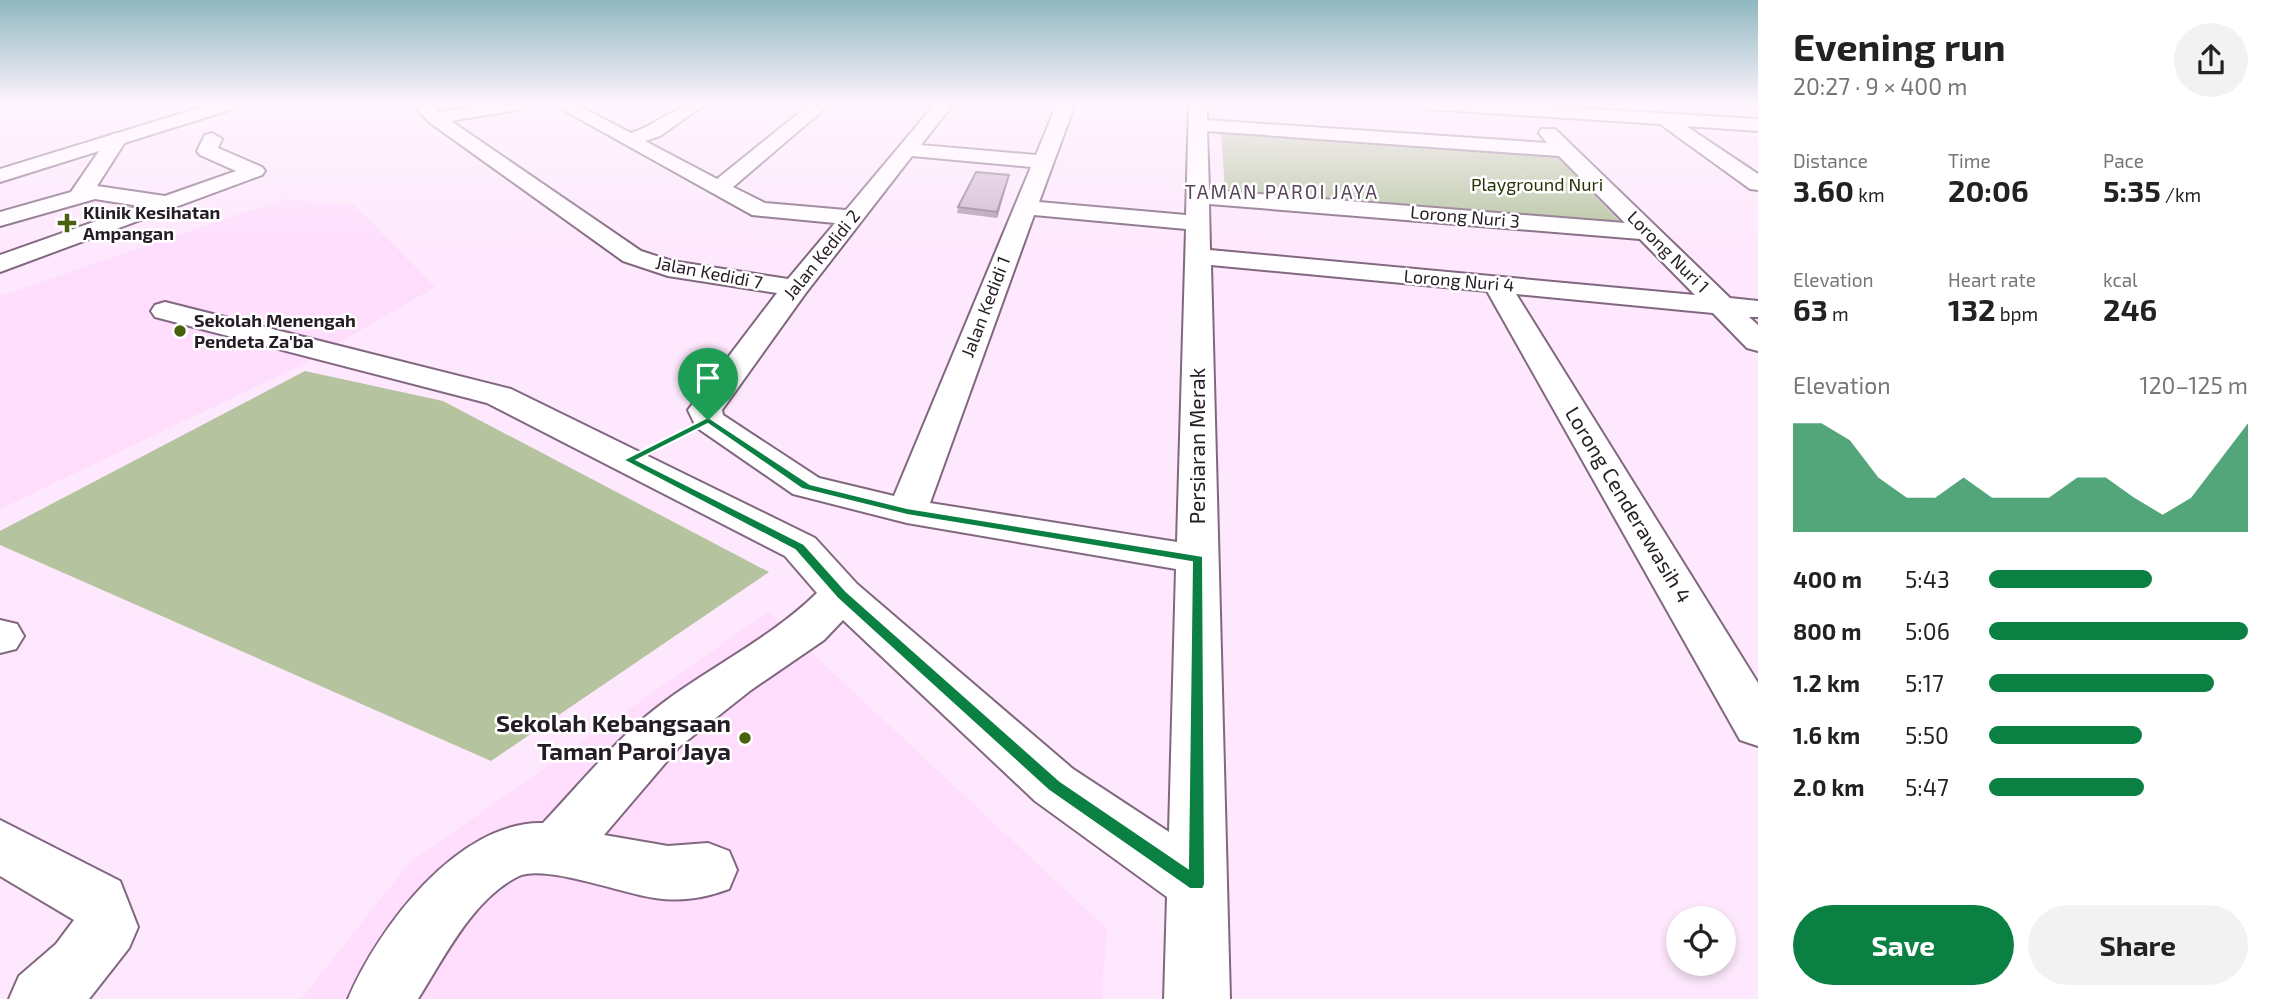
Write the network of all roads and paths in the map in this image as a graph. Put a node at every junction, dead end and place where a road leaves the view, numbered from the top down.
1 (908, 150) edge
2 (1565, 150) edge
3 (54, 151) edge
4 (80, 151) edge
5 (109, 151) edge
6 (207, 151) edge
7 (484, 151) edge
8 (649, 151) edge
9 (764, 151) edge
10 (915, 151) edge
11 (1048, 151) edge
12 (1198, 151) edge
13 (1710, 151) edge
14 (1043, 162) junction
15 (0, 167) edge
16 (0, 176) edge
17 (1758, 184) edge
18 (719, 188) junction
19 (81, 193) junction
20 (171, 204) junction
21 (1024, 207) junction
22 (853, 217) junction
23 (0, 219) edge
24 (1198, 225) junction
25 (1648, 232) junction
26 (0, 264) edge
27 (1497, 285) junction
28 (795, 288) junction
29 (1721, 305) junction
30 (1758, 309) edge
31 (164, 311) dead end
32 (1758, 342) edge
33 (707, 415) junction
34 (628, 460) junction
35 (907, 511) junction
36 (1198, 559) junction
37 (842, 594) junction
38 (1758, 726) edge
39 (0, 846) edge
40 (555, 850) junction
41 (708, 870) dead end
42 (1197, 884) junction
43 (42, 999) edge
44 (382, 999) edge
45 (1197, 999) edge

1 - 22 main road, Jalan Kedidi 2
2 - 25 main road, Lorong Nuri 1
3 - 15 main road
4 - 16 main road
5 - 19 main road
6 - 20 main road
7 - 28 main road, Jalan Kedidi 7
8 - 18 main road
9 - 18 main road
10 - 14 main road
11 - 14 main road, Jalan Kedidi 1
12 - 24 main road, Persiaran Merak
13 - 17 main road
14 - 21 main road, Jalan Kedidi 1
18 - 22 main road
19 - 20 main road
19 - 23 main road
20 - 26 main road
21 - 24 main road
21 - 35 main road, Jalan Kedidi 1
22 - 28 main road, Jalan Kedidi 2
24 - 25 main road, Lorong Nuri 3
24 - 27 main road, Lorong Nuri 4
24 - 36 main road, Persiaran Merak
25 - 29 main road, Lorong Nuri 1
27 - 29 main road, Lorong Nuri 4
27 - 38 main road, Lorong Cenderawasih 4
28 - 33 main road, Jalan Kedidi 2
29 - 30 main road, Lorong Nuri 4
29 - 32 main road, Lorong Nuri 1
31 - 34 main road
33 - 34 path
33 - 35 main road
34 - 37 main road
35 - 36 main road
36 - 42 main road, Persiaran Merak
37 - 40 main road
37 - 42 main road
39 - 43 main road
40 - 41 main road
40 - 44 main road
42 - 45 main road, Persiaran Merak

